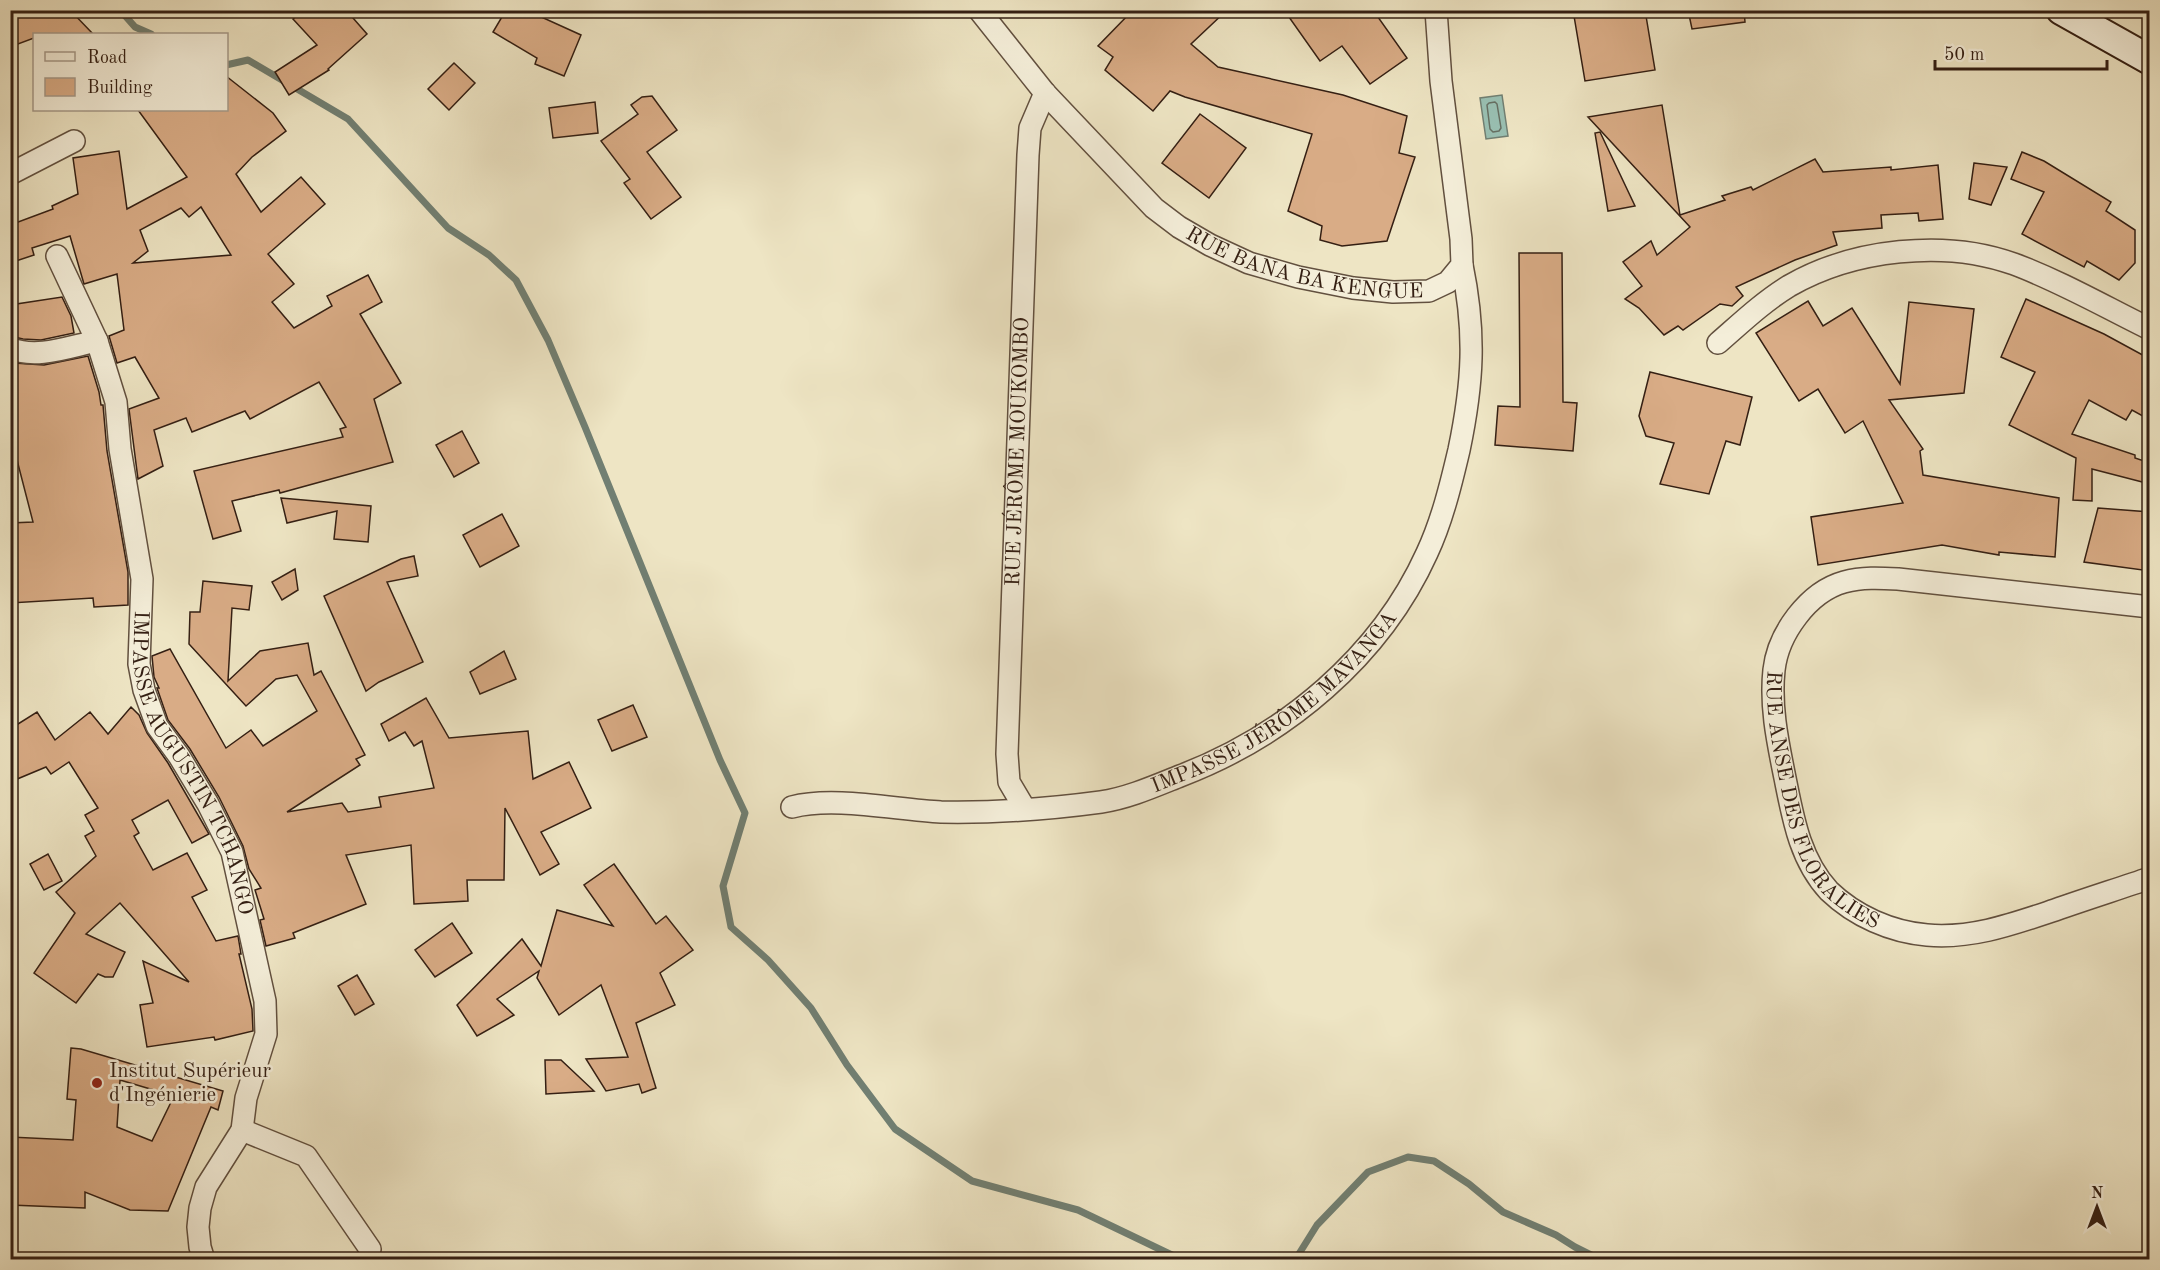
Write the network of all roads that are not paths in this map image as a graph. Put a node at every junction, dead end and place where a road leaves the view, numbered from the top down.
1 (979, 10) edge
2 (1436, 10) edge
3 (2061, 10) edge
4 (2150, 60) edge
5 (1045, 93) junction
6 (74, 141) dead end
7 (10, 174) edge
8 (57, 256) dead end
9 (1462, 266) junction
10 (2150, 329) edge
11 (98, 341) junction
12 (1718, 343) dead end
13 (10, 348) edge
14 (2150, 607) edge
15 (792, 807) dead end
16 (1025, 809) junction
17 (2150, 878) edge
18 (242, 1130) junction
19 (370, 1249) dead end
20 (204, 1260) edge

1 - 5 street, RUE BANA BA KENGUE
2 - 9 street
3 - 4 main road
5 - 9 street, RUE BANA BA KENGUE
5 - 16 street, RUE JÉRÔME MOUKOMBO
6 - 7 street
8 - 11 street, IMPASSE AUGUSTIN TCHANGO
9 - 16 street, IMPASSE JÉRÔME MAVANGA
10 - 12 street
11 - 13 street
11 - 18 street, IMPASSE AUGUSTIN TCHANGO
14 - 17 street, RUE ANSE DES FLORALIES
15 - 16 street, IMPASSE JÉRÔME MAVANGA
18 - 19 street
18 - 20 street, IMPASSE AUGUSTIN TCHANGO

